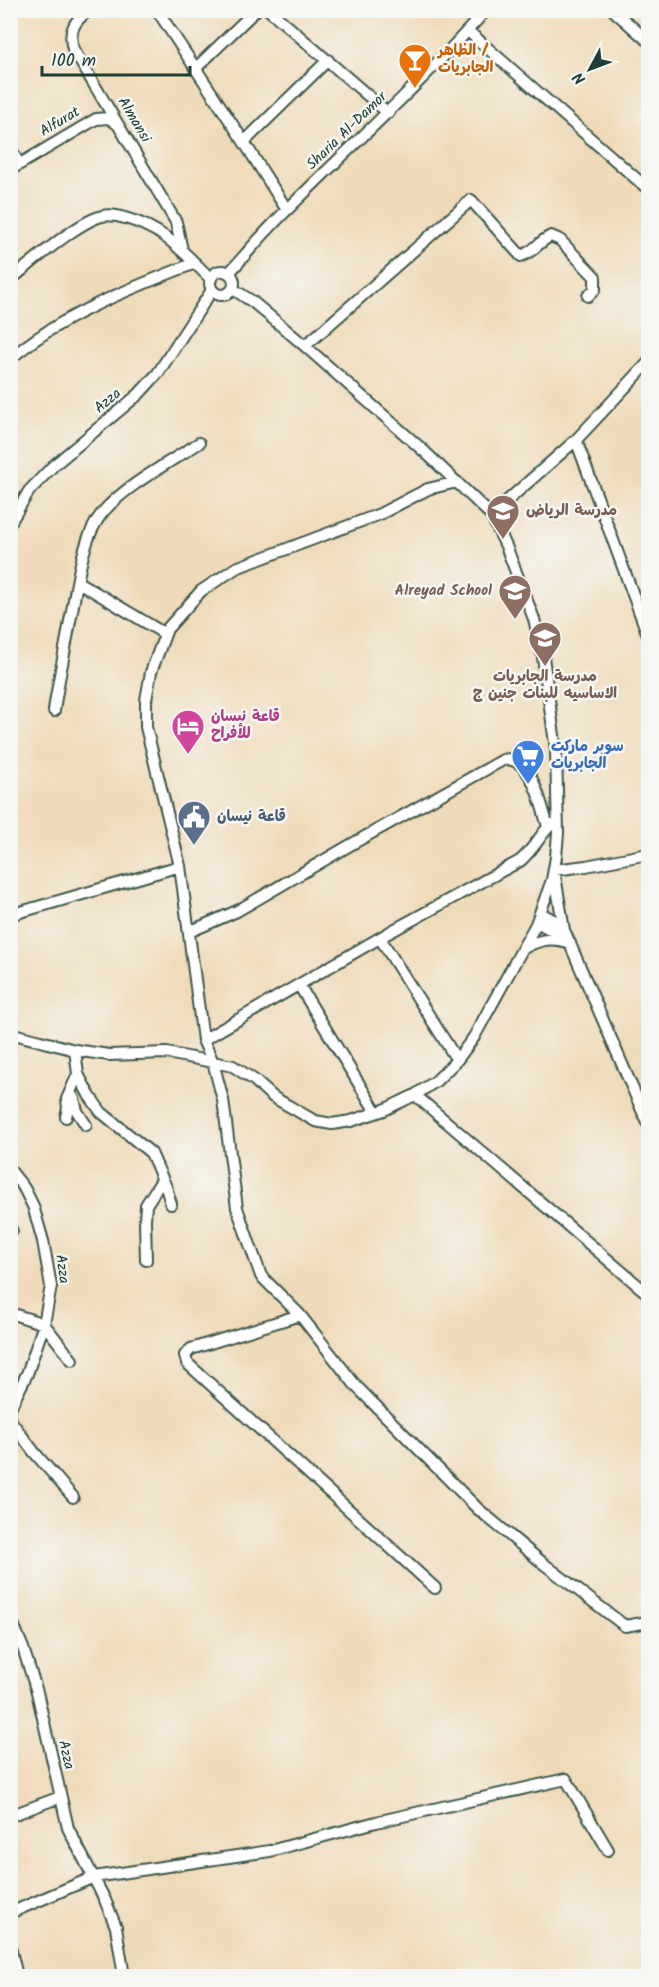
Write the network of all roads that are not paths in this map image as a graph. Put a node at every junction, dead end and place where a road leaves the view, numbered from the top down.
1 (89, 10) edge
2 (157, 10) edge
3 (256, 10) edge
4 (269, 10) edge
5 (486, 10) edge
6 (613, 10) edge
7 (468, 31) junction
8 (648, 41) edge
9 (328, 60) junction
10 (195, 69) junction
11 (388, 113) junction
12 (124, 132) junction
13 (244, 142) junction
14 (10, 147) edge
15 (15, 167) edge
16 (648, 189) edge
17 (286, 210) junction
18 (182, 250) junction
19 (195, 263) junction
20 (229, 273) junction
21 (10, 280) edge
22 (212, 285) junction
23 (233, 289) junction
24 (588, 296) dead end
25 (305, 346) junction
26 (10, 359) edge
27 (647, 370) edge
28 (576, 440) junction
29 (200, 443) dead end
30 (457, 482) junction
31 (491, 515) junction
32 (10, 523) edge
33 (78, 582) junction
34 (165, 634) junction
35 (648, 635) edge
36 (54, 711) dead end
37 (557, 817) junction
38 (548, 827) junction
39 (648, 854) edge
40 (180, 866) junction
41 (554, 870) junction
42 (10, 915) edge
43 (539, 917) junction
44 (189, 932) junction
45 (567, 937) junction
46 (380, 938) junction
47 (523, 948) junction
48 (299, 985) junction
49 (10, 1033) edge
50 (202, 1040) junction
51 (75, 1050) junction
52 (457, 1060) junction
53 (213, 1062) junction
54 (78, 1074) junction
55 (70, 1092) junction
56 (415, 1095) junction
57 (376, 1112) junction
58 (66, 1117) dead end
59 (648, 1124) edge
60 (86, 1125) dead end
61 (10, 1170) edge
62 (162, 1180) junction
63 (171, 1204) dead end
64 (146, 1260) dead end
65 (648, 1294) edge
66 (10, 1314) edge
67 (300, 1315) junction
68 (44, 1324) junction
69 (72, 1360) dead end
70 (10, 1408) edge
71 (10, 1420) edge
72 (73, 1497) dead end
73 (435, 1588) dead end
74 (10, 1617) edge
75 (648, 1622) edge
76 (60, 1797) junction
77 (10, 1816) edge
78 (608, 1850) dead end
79 (94, 1877) junction
80 (10, 1913) edge
81 (10, 1947) edge
82 (17, 1977) edge
83 (124, 1977) edge

1 - 12 street, Almansi
2 - 10 street
3 - 10 street
4 - 9 street
5 - 7 street, Sharia Al-Damor
6 - 8 street
7 - 11 street, Sharia Al-Damor
7 - 16 street
9 - 11 street
9 - 13 street
10 - 13 street
11 - 17 street, Sharia Al-Damor
12 - 15 street, Alfurat
12 - 18 street, Almansi
13 - 17 street
14 - 15 street
17 - 20 street, Sharia Al-Damor
18 - 19 street
18 - 21 street
19 - 22 street
19 - 26 street
20 - 22 street
20 - 23 street
22 - 23 street
22 - 32 street, Azza
23 - 25 street
24 - 25 street
25 - 30 street
27 - 28 street
28 - 31 street
28 - 35 street
29 - 33 street
30 - 31 street
30 - 34 street
31 - 37 street
33 - 34 street
33 - 36 street
34 - 40 street
37 - 38 street
37 - 41 street
38 - 44 street
38 - 46 street
39 - 41 street
40 - 42 street
40 - 44 street
41 - 43 street
41 - 45 street
43 - 45 street
43 - 47 street
44 - 50 street
45 - 47 street
45 - 59 street
46 - 48 street
46 - 52 street
47 - 52 street
48 - 50 street
48 - 57 street
49 - 51 street
50 - 53 street
51 - 53 street
51 - 54 street
52 - 56 street
53 - 57 street
53 - 67 street
54 - 55 street
54 - 62 street
55 - 58 street
55 - 60 street
56 - 57 street
56 - 65 street
61 - 68 street, Azza
62 - 63 street
62 - 64 street
66 - 68 street
67 - 73 street
67 - 75 street
68 - 69 street
68 - 70 street, Azza
71 - 72 street
74 - 76 street, Azza
76 - 77 street
76 - 79 street, Azza
78 - 79 street
79 - 80 street
79 - 83 street, Azza
81 - 82 street

